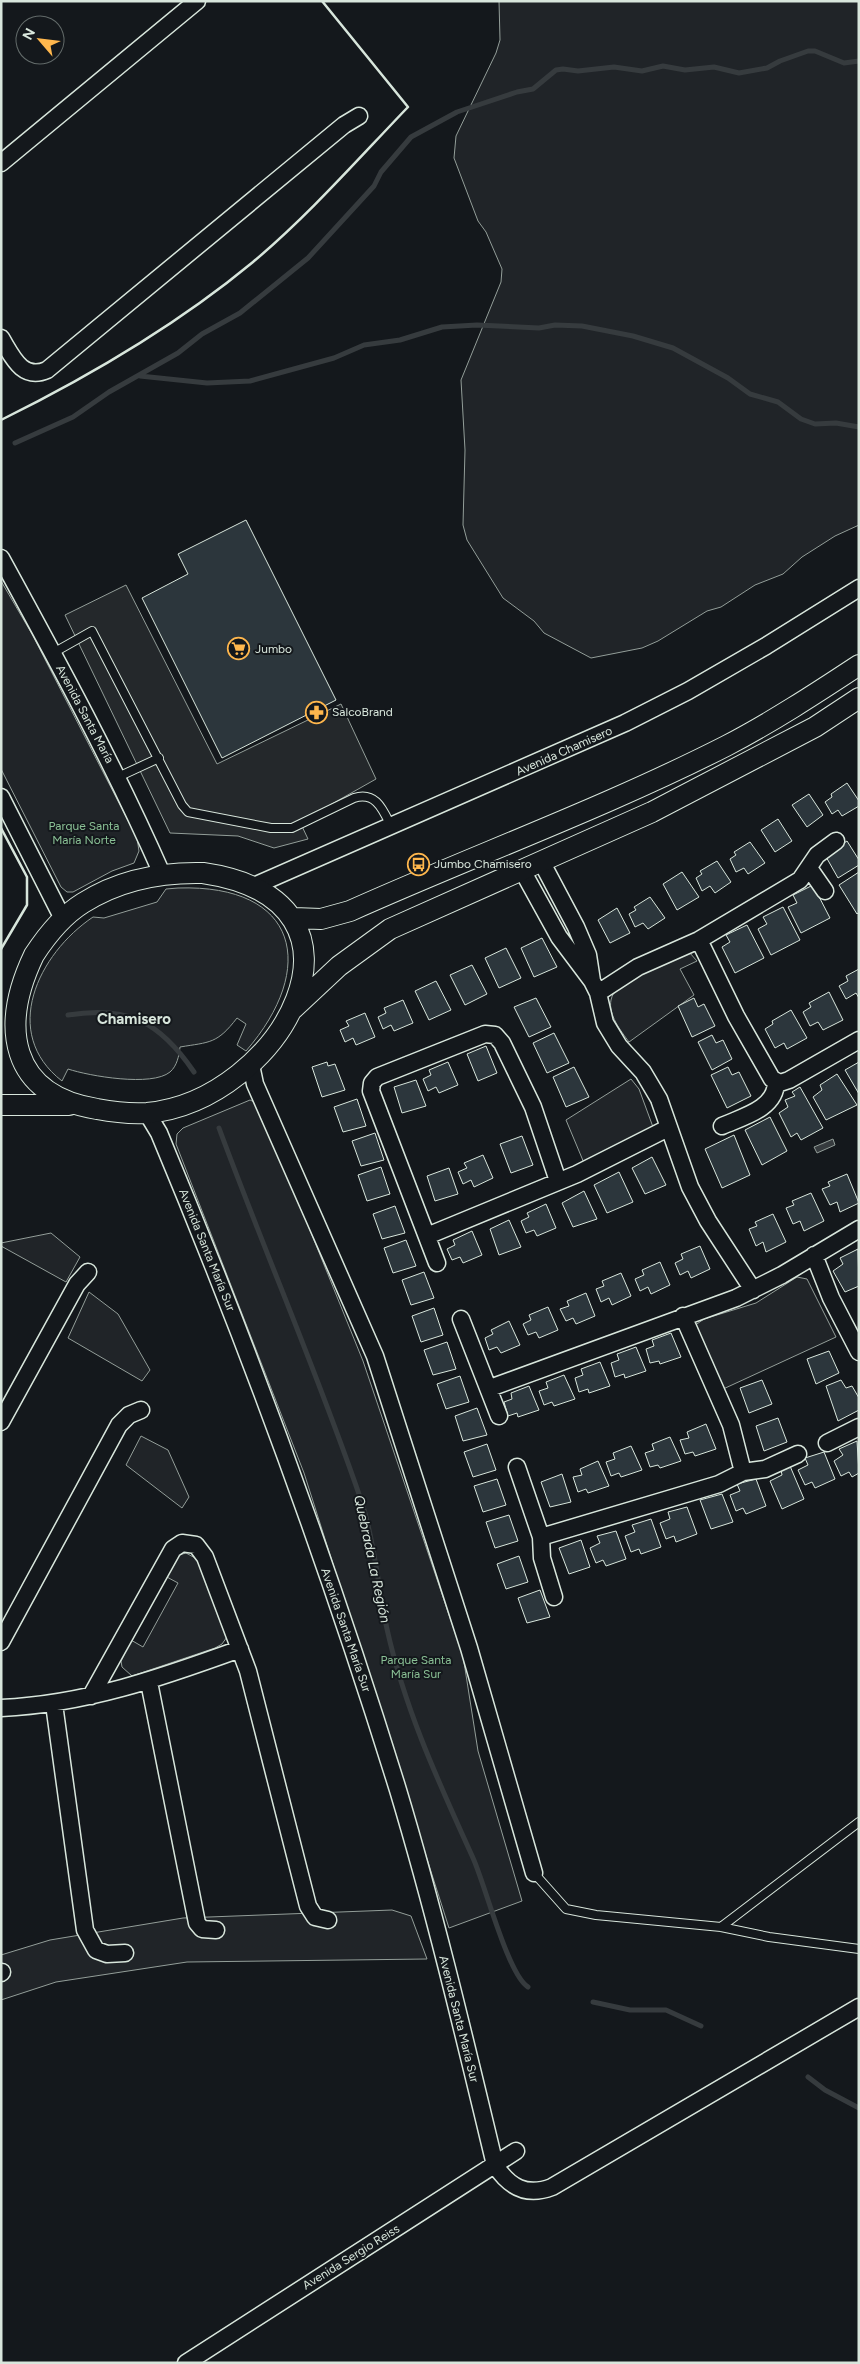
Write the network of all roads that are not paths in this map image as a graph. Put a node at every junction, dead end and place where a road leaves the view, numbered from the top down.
1 (197, 1) edge
2 (359, 116) dead end
3 (1, 163) edge
4 (1, 338) edge
5 (1, 558) edge
6 (859, 588) edge
7 (53, 653) junction
8 (859, 665) edge
9 (859, 698) edge
10 (159, 758) junction
11 (118, 777) junction
12 (1, 797) edge
13 (391, 826) junction
14 (836, 841) dead end
15 (541, 860) junction
16 (808, 868) junction
17 (522, 870) junction
18 (162, 874) junction
19 (254, 886) junction
20 (825, 891) dead end
21 (63, 918) junction
22 (294, 918) junction
23 (699, 940) junction
24 (20, 983) junction
25 (595, 987) junction
26 (1, 1002) edge
27 (290, 1012) junction
28 (859, 1040) edge
29 (252, 1065) junction
30 (776, 1082) junction
31 (1, 1105) edge
32 (75, 1105) junction
33 (147, 1113) junction
34 (722, 1126) dead end
35 (668, 1128) junction
36 (558, 1181) junction
37 (859, 1229) edge
38 (427, 1236) junction
39 (814, 1255) junction
40 (437, 1263) dead end
41 (88, 1272) dead end
42 (753, 1290) junction
43 (683, 1316) junction
44 (462, 1319) dead end
45 (859, 1352) edge
46 (490, 1388) junction
47 (141, 1410) dead end
48 (499, 1416) dead end
49 (1, 1422) edge
50 (859, 1427) edge
51 (827, 1443) dead end
52 (798, 1454) dead end
53 (517, 1467) dead end
54 (743, 1472) junction
55 (541, 1537) junction
56 (554, 1597) dead end
57 (1, 1642) edge
58 (240, 1649) junction
59 (149, 1682) junction
60 (91, 1696) junction
61 (54, 1704) junction
62 (1, 1708) edge
63 (859, 1822) edge
64 (534, 1873) joint
65 (328, 1920) dead end
66 (721, 1927) junction
67 (216, 1930) dead end
68 (859, 1949) edge
69 (125, 1954) dead end
70 (859, 2008) edge
71 (516, 2151) dead end
72 (495, 2165) junction
73 (186, 2363) edge

1 - 3 street
2 - 4 street
5 - 7 street, Avenida Santa María
6 - 13 street, Avenida Chamisero
7 - 10 lane
7 - 11 street, Avenida Santa María
8 - 22 street
9 - 15 street
10 - 11 lane
10 - 13 lane
11 - 18 street, Avenida Santa María
12 - 21 street
13 - 19 street, Avenida Chamisero
14 - 16 street
15 - 17 street
15 - 25 street
16 - 20 street
16 - 23 street
17 - 25 street
17 - 27 street
18 - 19 street
18 - 21 street
19 - 22 street
21 - 24 street
22 - 27 street
23 - 25 street
23 - 30 street
24 - 26 street
24 - 32 street
25 - 35 street
27 - 29 street
28 - 30 street
29 - 33 street
29 - 64 street
30 - 34 street
31 - 32 street
32 - 33 street
33 - 72 street, Avenida Santa María Sur
35 - 36 street
35 - 42 street
36 - 38 street
36 - 38 street
37 - 39 street
38 - 40 street
39 - 42 street
39 - 45 street
41 - 49 street
42 - 43 street
43 - 46 street
43 - 54 street
44 - 46 street
46 - 48 street
47 - 57 street
50 - 51 street
52 - 54 street
53 - 55 street
54 - 55 street
55 - 56 street
58 - 59 street
58 - 60 street
58 - 65 street
59 - 60 street
59 - 67 street
60 - 61 street
61 - 62 street
61 - 69 street
63 - 66 lane
64 - 66 lane
66 - 68 lane
70 - 72 street
71 - 72 street, Avenida Sergio Reiss
72 - 73 street, Avenida Sergio Reiss

